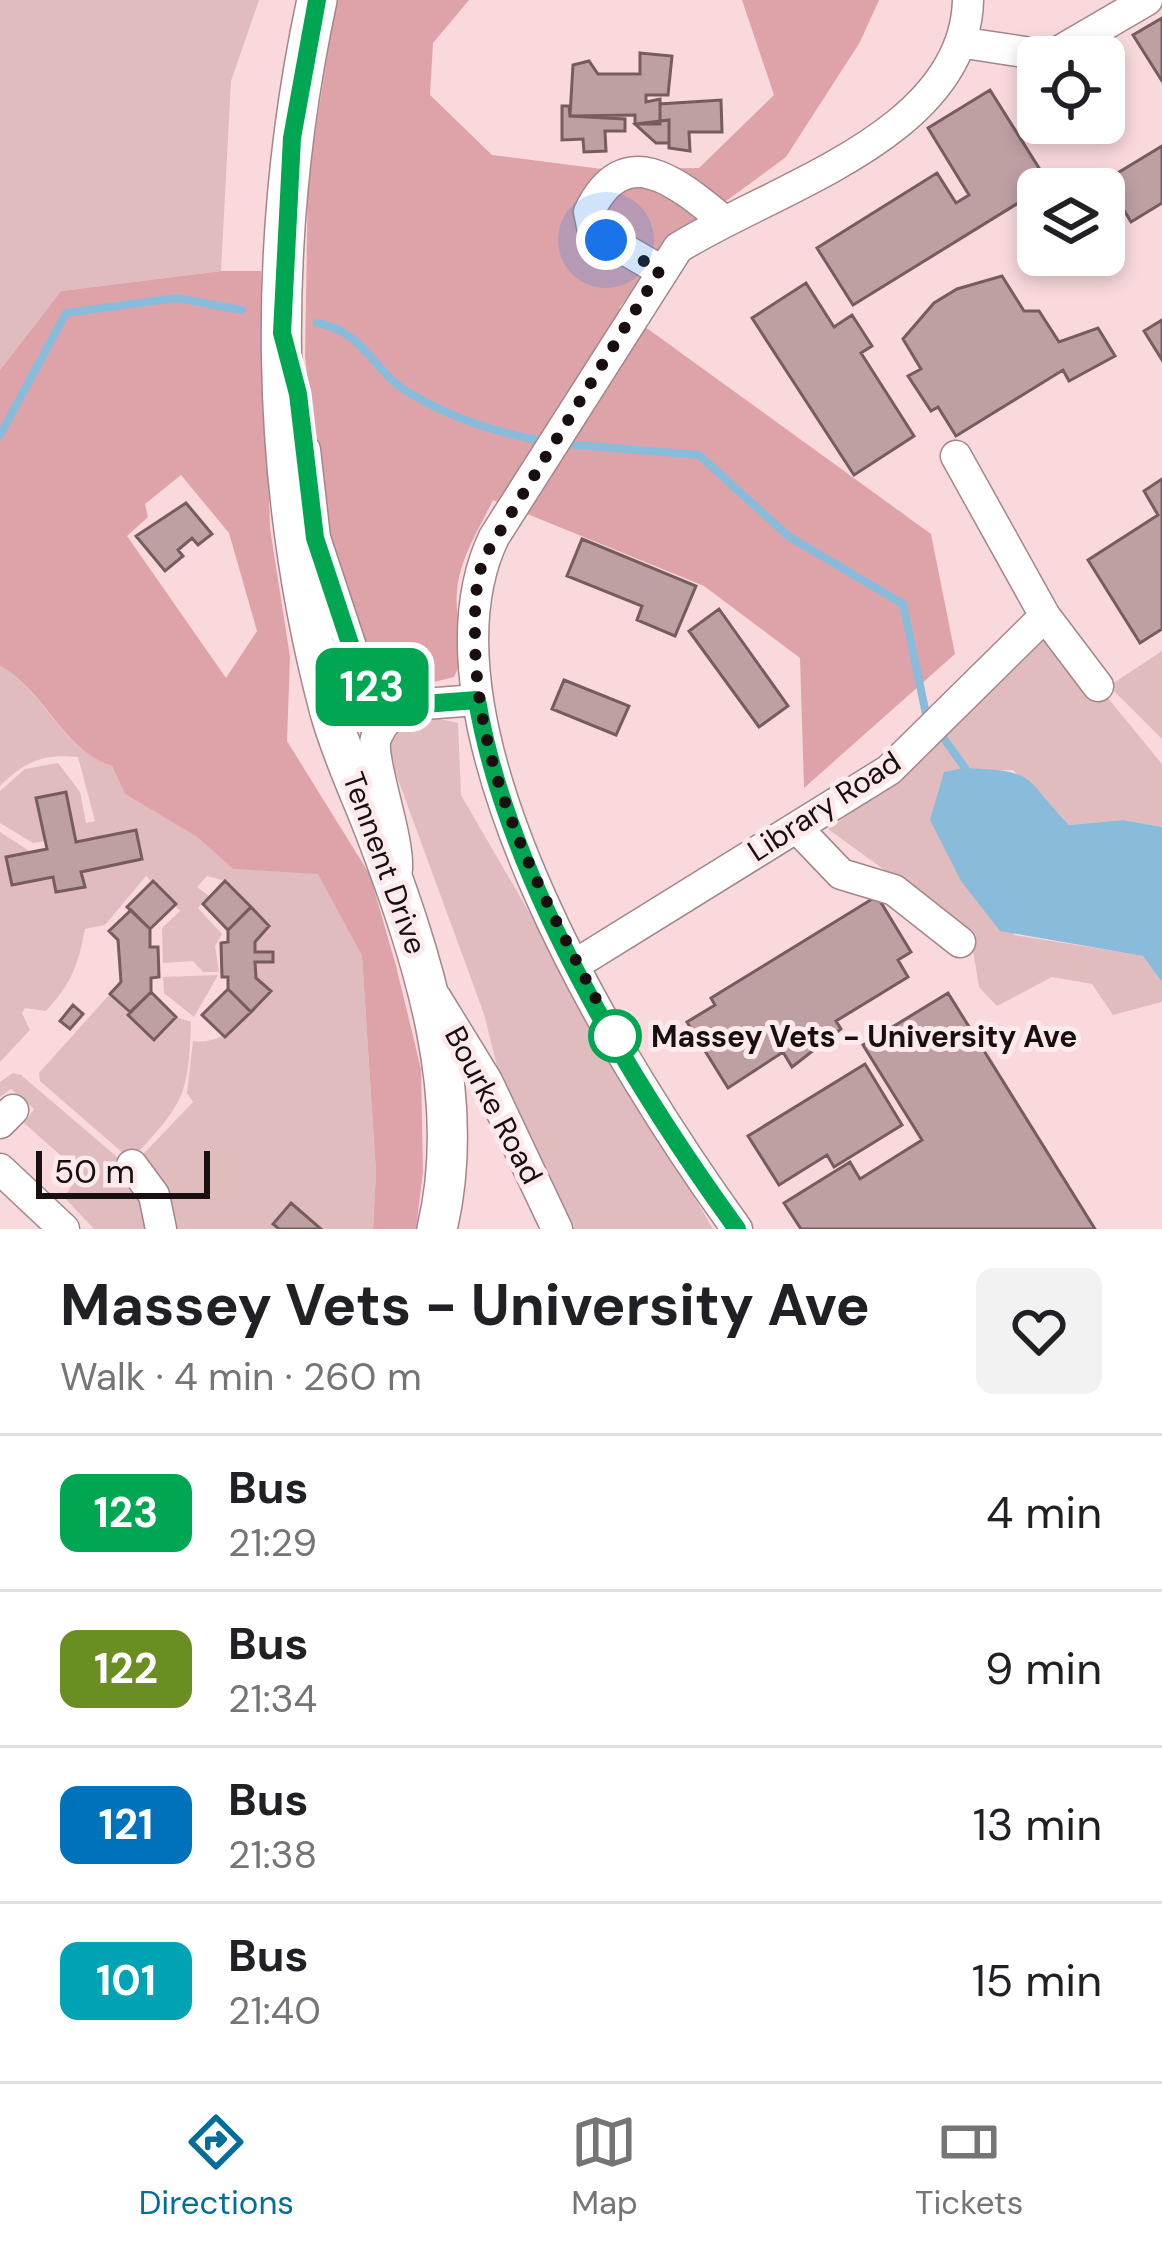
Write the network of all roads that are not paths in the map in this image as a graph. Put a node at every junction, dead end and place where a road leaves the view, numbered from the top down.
1 (317, 0) edge
2 (968, 0) edge
3 (1147, 0) edge
4 (965, 43) junction
5 (723, 220) junction
6 (660, 270) junction
7 (282, 333) junction
8 (956, 456) dead end
9 (1045, 616) junction
10 (1098, 686) dead end
11 (477, 700) junction
12 (397, 706) junction
13 (797, 828) junction
14 (396, 887) junction
15 (960, 942) dead end
16 (576, 964) junction
17 (426, 983) junction
18 (132, 1166) dead end
19 (0, 1169) edge
20 (64, 1229) edge
21 (160, 1229) edge
22 (437, 1229) edge
23 (557, 1229) edge
24 (737, 1229) edge

1 - 7 main road, Tennent Drive
2 - 4 street
3 - 4 street
4 - 5 street
5 - 6 street
5 - 6 street
6 - 11 street
7 - 12 street
7 - 14 main road, Tennent Drive
8 - 9 street
9 - 10 street
9 - 13 street, Library Road
11 - 12 street
11 - 16 street
12 - 14 street
13 - 15 street
13 - 16 street, Library Road
14 - 17 main road, Tennent Drive
16 - 24 street
17 - 22 main road, Tennent Drive
17 - 23 street, Bourke Road
18 - 21 street
19 - 20 street

